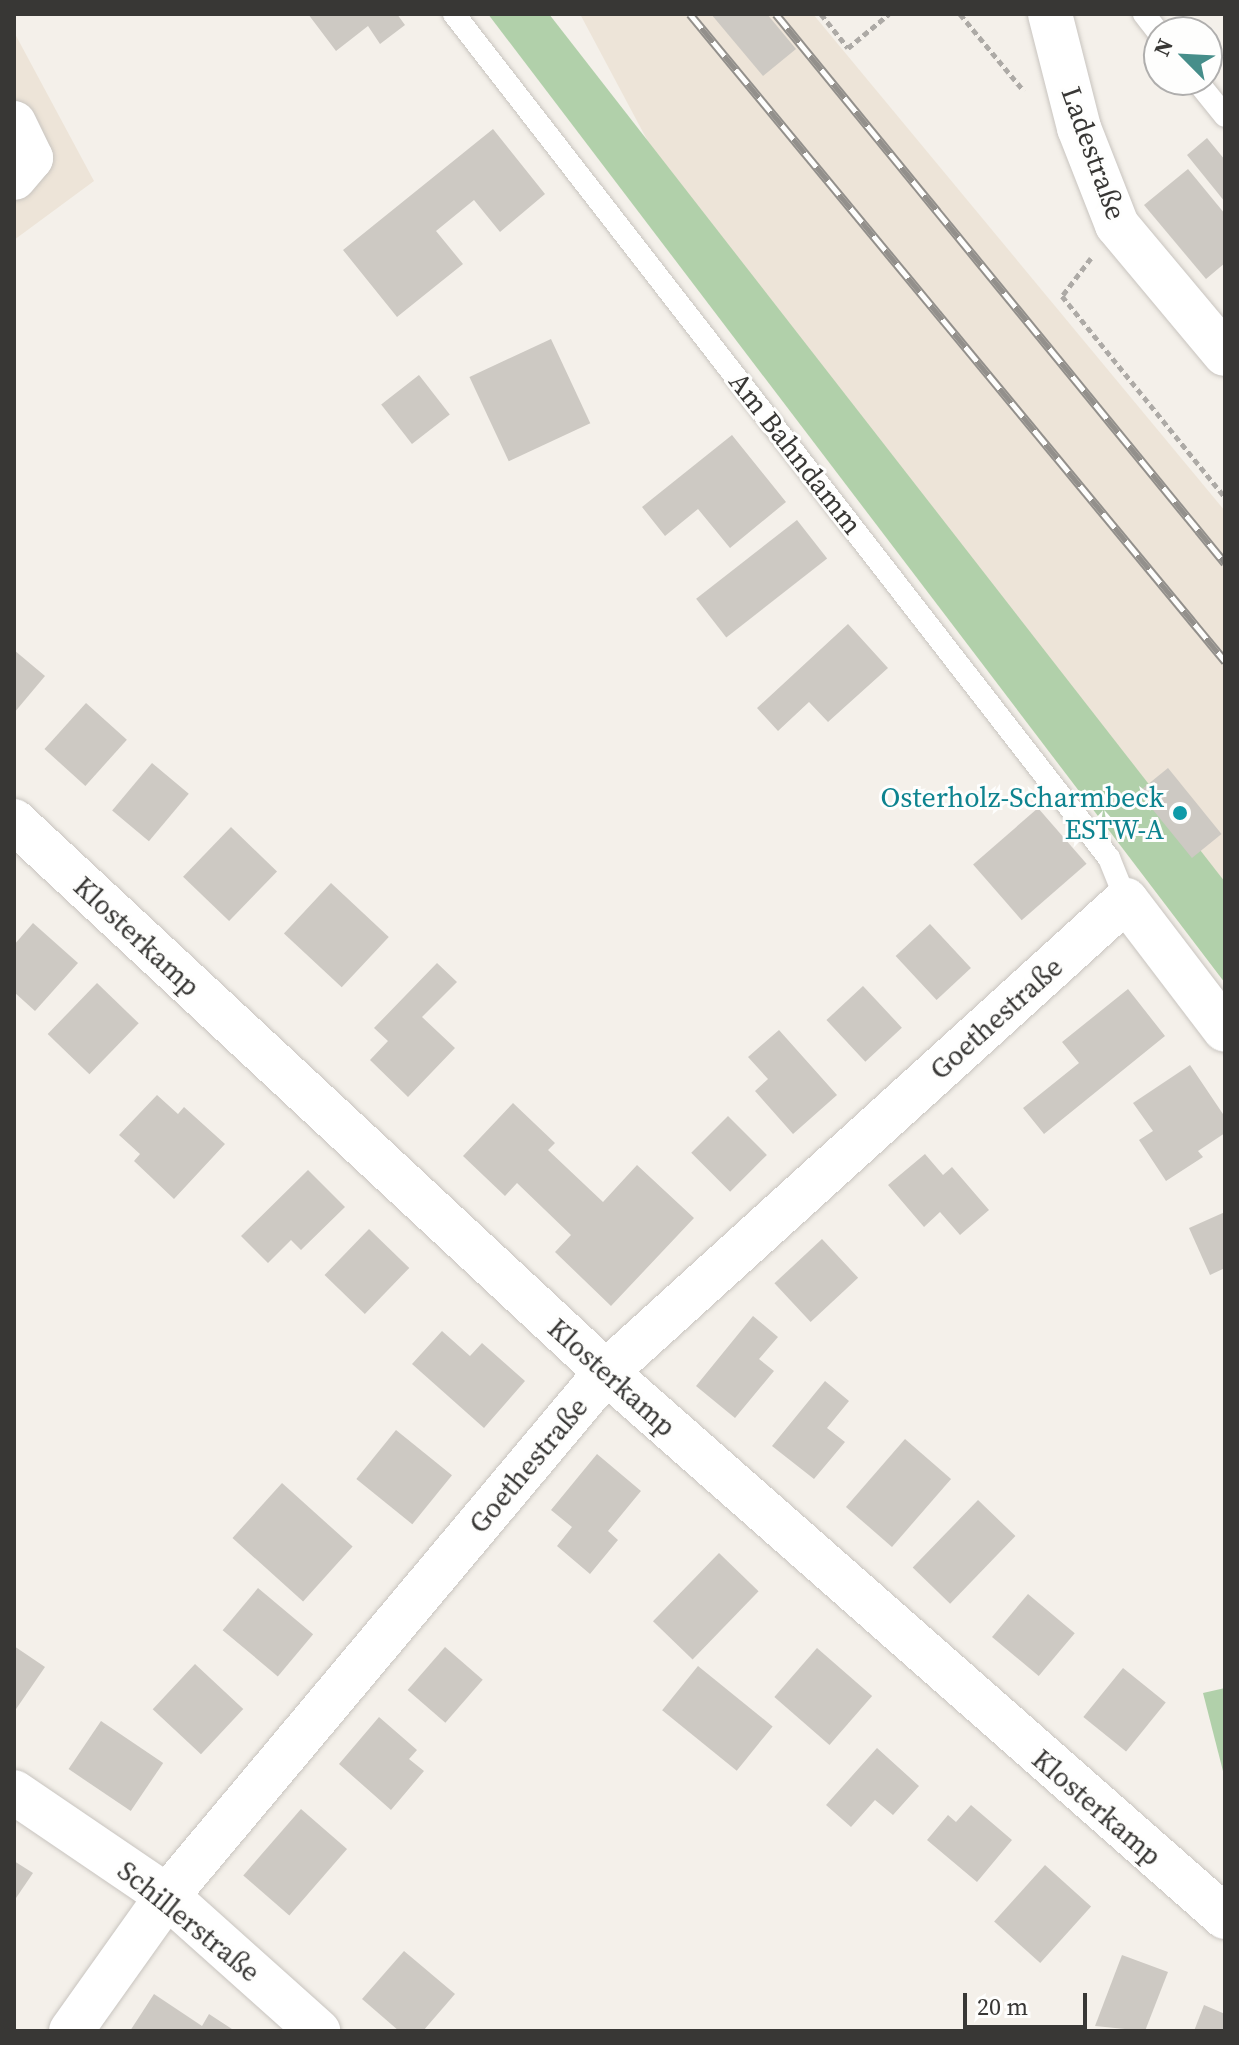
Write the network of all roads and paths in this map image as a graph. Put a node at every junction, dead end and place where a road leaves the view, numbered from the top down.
1 (454, 14) edge
2 (821, 14) edge
3 (889, 14) edge
4 (1050, 14) edge
5 (1209, 96) edge
6 (1225, 116) edge
7 (14, 123) edge
8 (14, 178) edge
9 (1225, 354) edge
10 (14, 821) edge
11 (1126, 900) junction
12 (1225, 1030) edge
13 (606, 1372) junction
14 (14, 1792) edge
15 (167, 1896) junction
16 (1225, 1917) edge
17 (71, 2031) edge
18 (318, 2031) edge

1 - 11 lane, Am Bahndamm
2 - 3 path
4 - 9 street, Ladestraße
5 - 6 lane
7 - 8 street
10 - 13 street, Klosterkamp
11 - 12 street
11 - 13 street, Goethestraße
13 - 15 street, Goethestraße
13 - 16 street, Klosterkamp
14 - 15 street, Schillerstraße
15 - 17 street, Goethestraße
15 - 18 street, Schillerstraße

